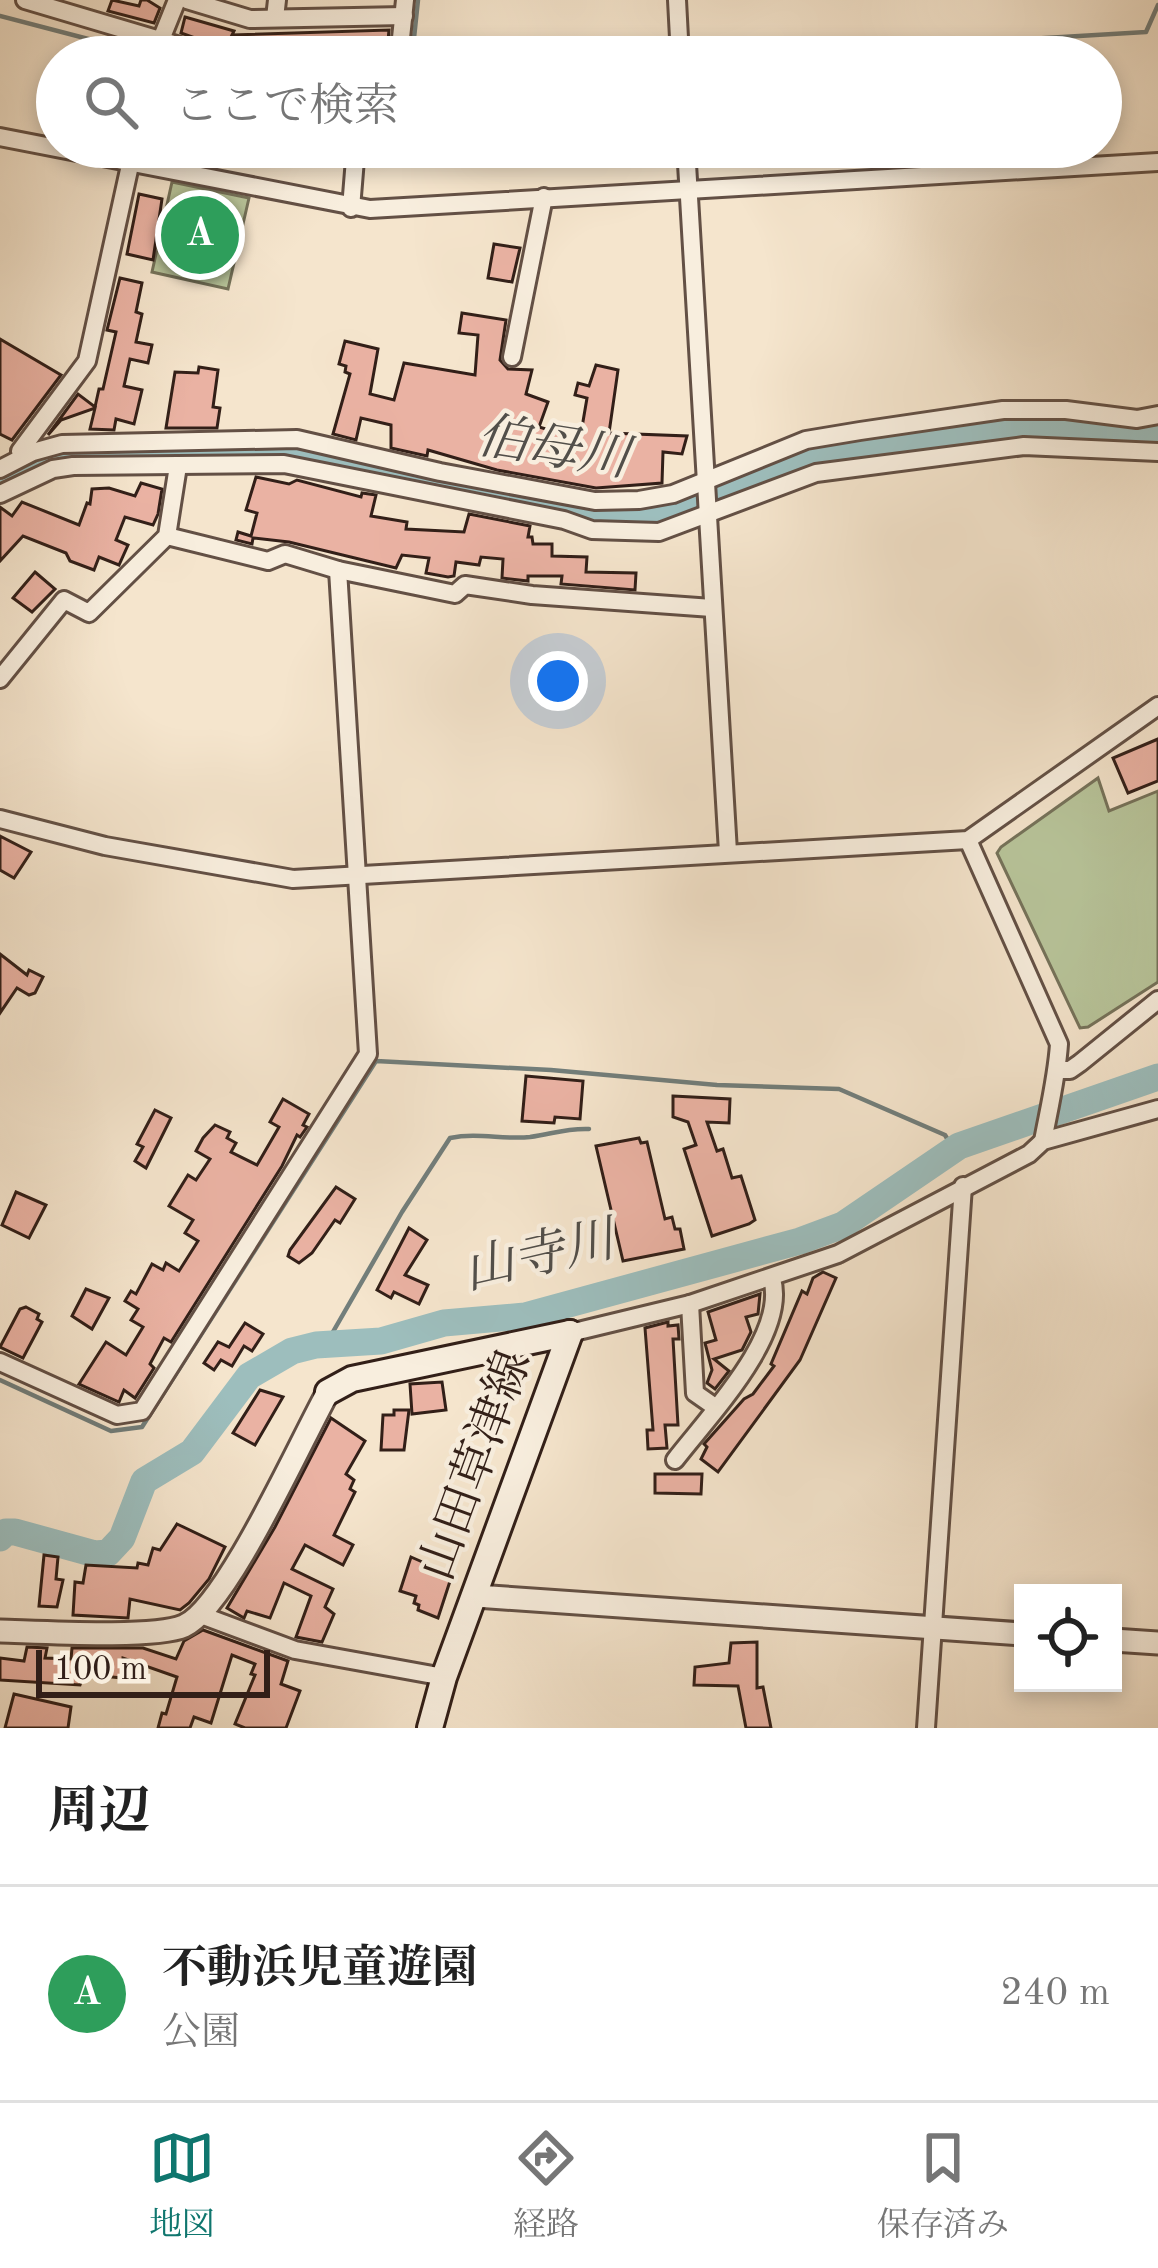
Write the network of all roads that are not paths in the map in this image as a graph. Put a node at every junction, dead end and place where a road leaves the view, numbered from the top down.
1 (25, 0) edge
2 (95, 0) edge
3 (177, 0) edge
4 (187, 0) edge
5 (677, 0) edge
6 (404, 8) edge
7 (276, 9) edge
8 (360, 9) edge
9 (89, 19) junction
10 (129, 36) edge
11 (162, 36) edge
12 (679, 36) edge
13 (0, 137) edge
14 (36, 142) edge
15 (1158, 162) edge
16 (1122, 164) edge
17 (129, 168) edge
18 (183, 168) edge
19 (354, 168) edge
20 (687, 168) edge
21 (1054, 168) edge
22 (688, 189) junction
23 (544, 197) junction
24 (351, 208) junction
25 (512, 357) dead end
26 (1158, 416) edge
27 (0, 441) edge
28 (1158, 452) edge
29 (21, 454) junction
30 (178, 466) junction
31 (0, 469) edge
32 (32, 478) junction
33 (482, 478) junction
34 (0, 494) edge
35 (707, 495) junction
36 (478, 502) junction
37 (167, 536) junction
38 (338, 570) junction
39 (712, 608) junction
40 (0, 679) edge
41 (1158, 706) edge
42 (0, 819) edge
43 (968, 840) junction
44 (728, 852) junction
45 (357, 875) junction
46 (1158, 1000) edge
47 (1058, 1070) junction
48 (1158, 1108) edge
49 (1044, 1136) junction
50 (963, 1186) junction
51 (772, 1279) junction
52 (690, 1304) junction
53 (570, 1333) junction
54 (0, 1362) edge
55 (328, 1392) joint
56 (715, 1408) junction
57 (675, 1460) dead end
58 (476, 1596) junction
59 (201, 1615) junction
60 (932, 1627) junction
61 (0, 1631) edge
62 (1014, 1633) edge
63 (1122, 1641) edge
64 (1158, 1643) edge
65 (445, 1677) junction
66 (430, 1728) edge
67 (926, 1728) edge

1 - 9 street
2 - 9 street
3 - 11 street
4 - 7 street
5 - 12 street
6 - 8 street
7 - 8 street
9 - 10 street
13 - 14 street
15 - 16 street
17 - 29 street
18 - 24 street
19 - 24 street
20 - 22 street
21 - 22 street
22 - 23 street
22 - 35 street
23 - 24 street
23 - 25 street
26 - 35 street
27 - 29 street
28 - 35 street
29 - 31 street
29 - 32 street
29 - 33 street
30 - 32 street
30 - 36 street
30 - 37 street
32 - 34 street
33 - 35 street
33 - 36 street
35 - 36 street
35 - 39 street
37 - 38 street
37 - 40 street
38 - 39 street
38 - 45 street
39 - 44 street
41 - 43 street
42 - 45 street
43 - 44 street
43 - 47 street
44 - 45 street
45 - 54 street
46 - 47 street
47 - 49 street
48 - 49 street
49 - 50 street
50 - 51 street
50 - 60 street
51 - 52 street
51 - 56 street
52 - 53 street
52 - 56 street
53 - 55 main road, 山田草津線
53 - 58 main road, 山田草津線
55 - 59 street
56 - 57 street
58 - 60 street
58 - 65 main road, 山田草津線
59 - 61 street
59 - 65 street
60 - 62 street
60 - 67 street
63 - 64 street
65 - 66 main road, 山田草津線

